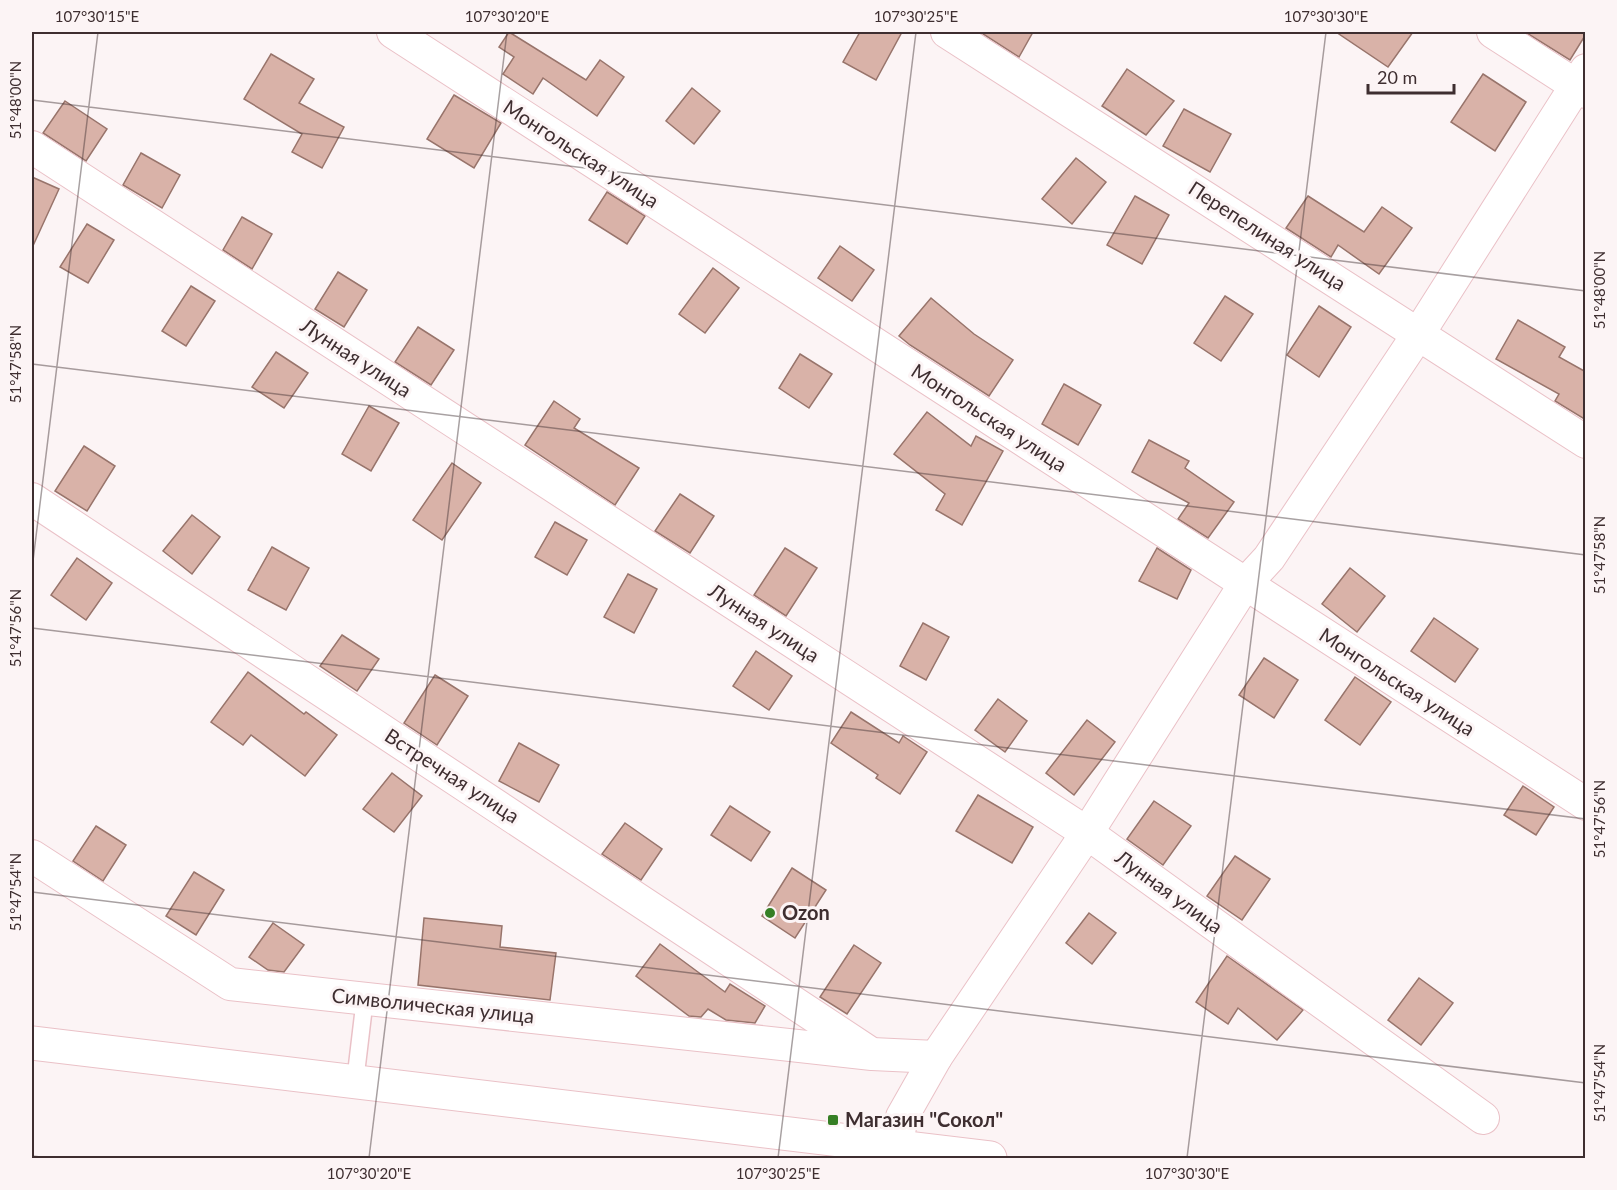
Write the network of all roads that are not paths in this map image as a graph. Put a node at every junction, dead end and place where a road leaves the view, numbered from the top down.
1 (393, 32) edge
2 (947, 32) edge
3 (1493, 32) edge
4 (1582, 83) edge
5 (32, 147) edge
6 (1419, 333) junction
7 (1586, 442) edge
8 (32, 499) edge
9 (1245, 585) junction
10 (1586, 804) edge
11 (1087, 833) junction
12 (32, 856) edge
13 (365, 998) junction
14 (32, 1043) edge
15 (872, 1054) junction
16 (936, 1057) junction
17 (355, 1082) junction
18 (1483, 1118) dead end
19 (896, 1147) junction
20 (990, 1158) edge

1 - 9 street, Монгольская улица
2 - 6 street, Перепелиная улица
3 - 4 street
4 - 6 street
5 - 11 street, Лунная улица
6 - 7 street, Перепелиная улица
6 - 9 street
8 - 15 street, Встречная улица
9 - 10 street, Монгольская улица
9 - 11 street
11 - 16 street
11 - 18 street, Лунная улица
12 - 13 street, Символическая улица
13 - 15 street, Символическая улица
13 - 17 lane
14 - 17 street
15 - 16 street, Символическая улица
16 - 19 street
17 - 19 street
19 - 20 street

